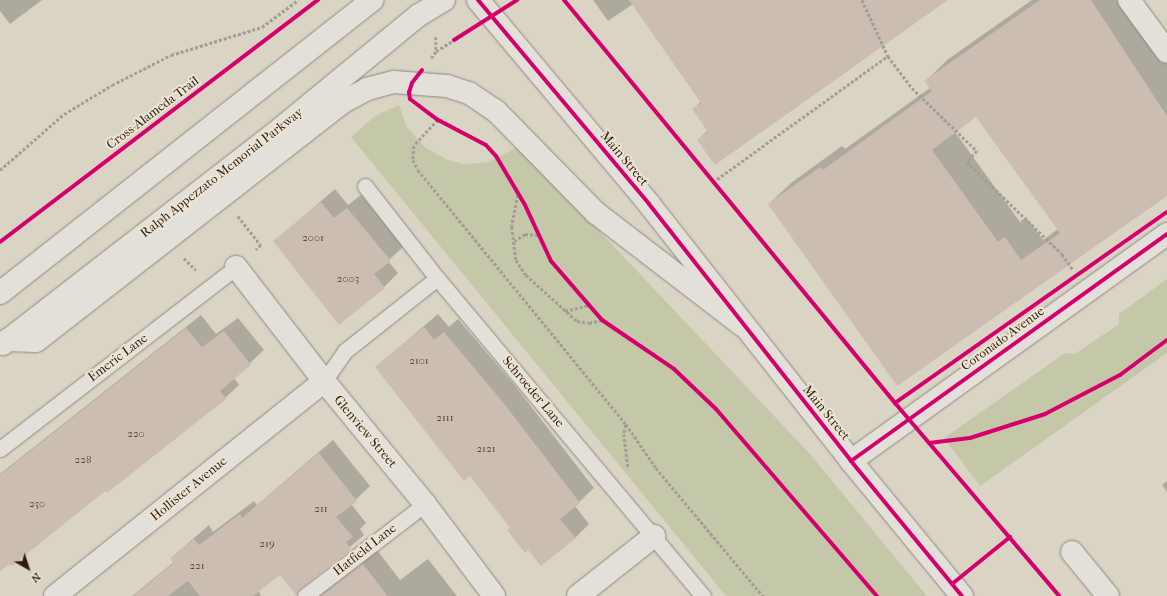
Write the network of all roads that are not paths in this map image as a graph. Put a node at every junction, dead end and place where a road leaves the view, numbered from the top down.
1 (372, 0) edge
2 (444, 0) edge
3 (1129, 0) edge
4 (484, 8) edge
5 (1167, 52) edge
6 (365, 186) dead end
7 (1167, 234) edge
8 (236, 267) joint
9 (437, 278) junction
10 (0, 293) edge
11 (742, 325) junction
12 (3, 343) edge
13 (324, 381) junction
14 (0, 449) edge
15 (851, 461) junction
16 (425, 504) junction
17 (654, 536) junction
18 (1072, 552) dead end
19 (55, 596) edge
20 (305, 596) edge
21 (494, 596) edge
22 (578, 596) edge
23 (703, 596) edge
24 (962, 596) edge
25 (1108, 596) edge

1 - 10 street
2 - 12 street, Ralph Appezzato Memorial Parkway
3 - 5 street
4 - 11 street, Main Street
6 - 9 lane, Schroeder Lane
7 - 15 street, Coronado Avenue
8 - 13 street, Glenview Street
8 - 14 lane, Emeric Lane
9 - 13 lane
9 - 17 lane, Schroeder Lane
11 - 12 street
11 - 15 street, Main Street
13 - 16 street, Glenview Street
13 - 19 street, Hollister Avenue
15 - 24 street, Main Street
16 - 20 lane, Hatfield Lane
16 - 21 street, Glenview Street
17 - 22 street
17 - 23 lane, Schroeder Lane
18 - 25 street

